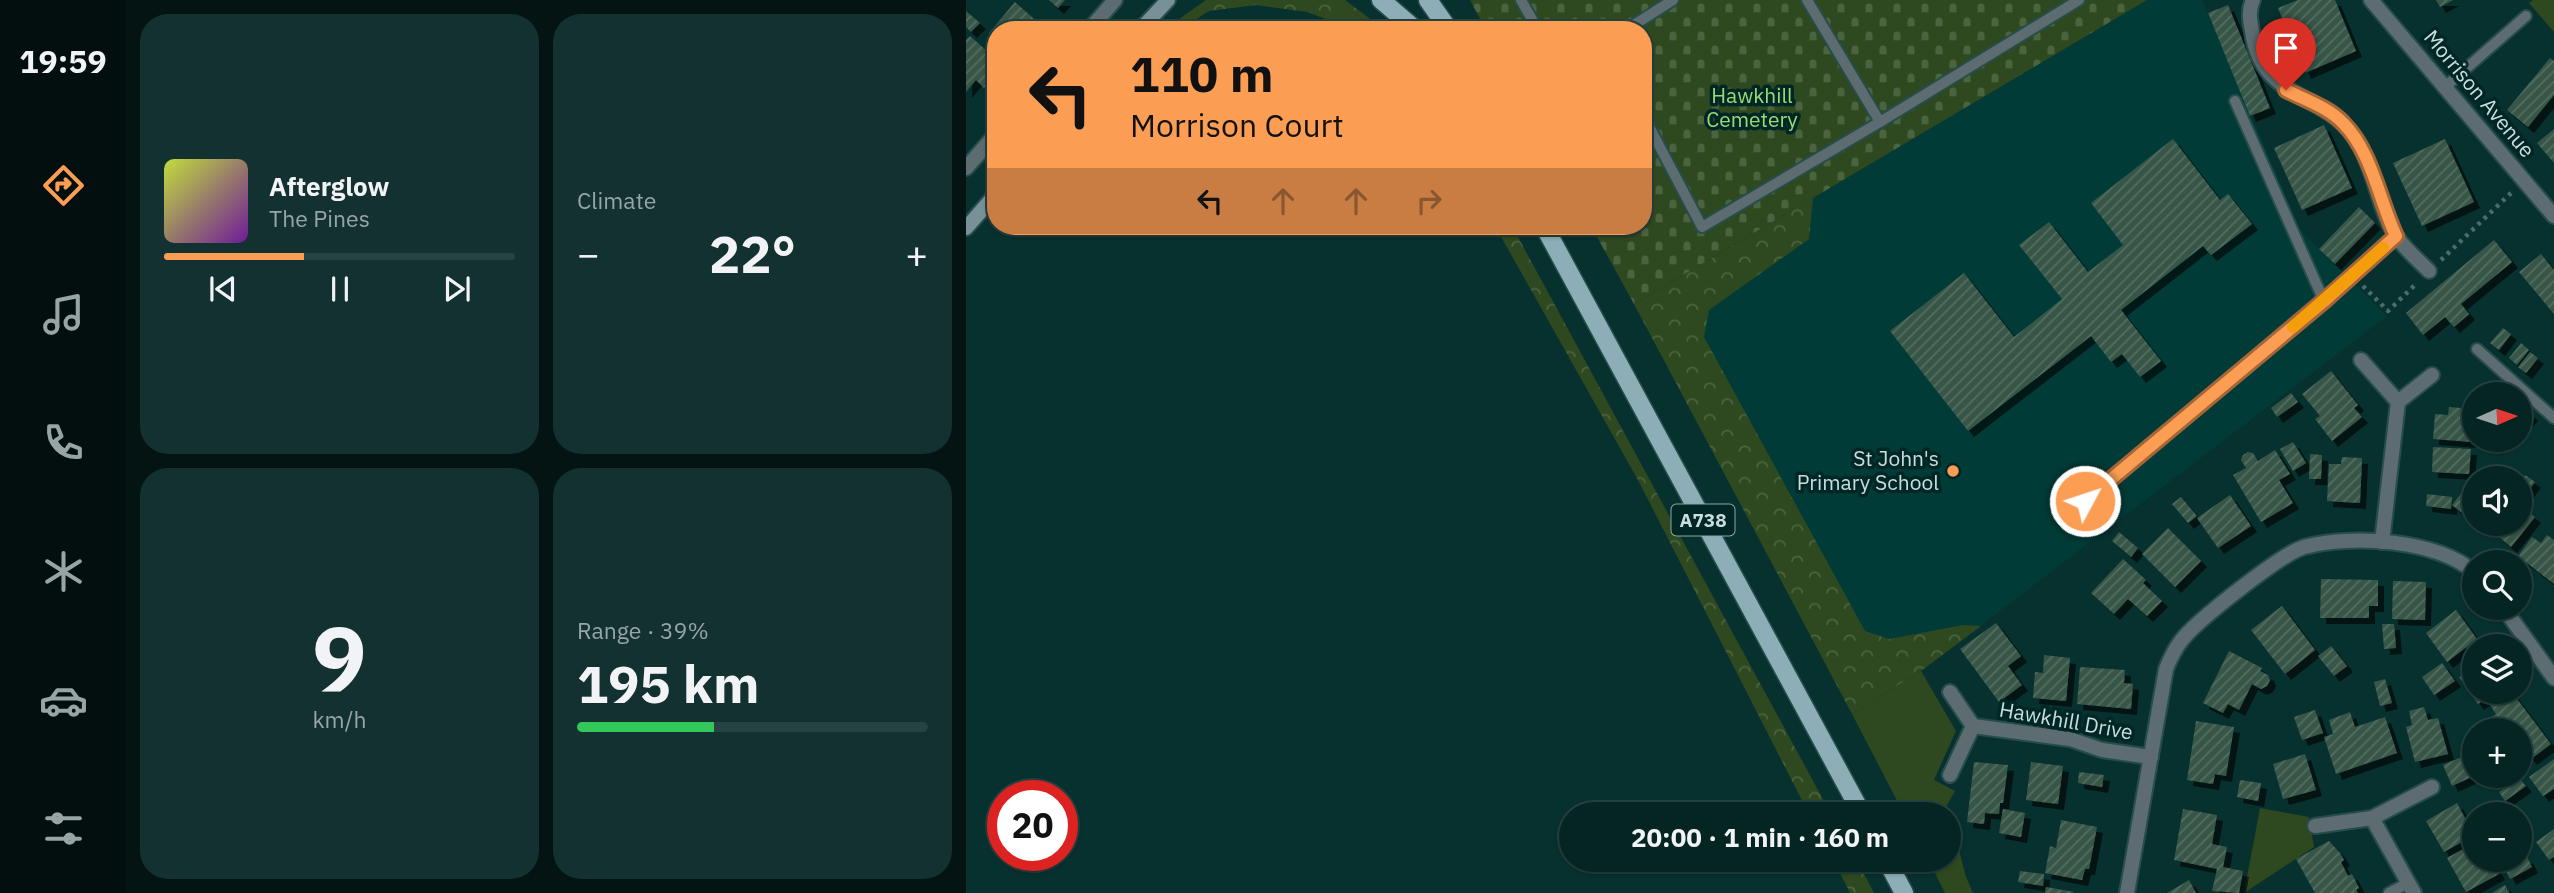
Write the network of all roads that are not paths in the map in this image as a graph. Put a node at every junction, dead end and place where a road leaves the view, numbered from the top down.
1 (1115, 0) edge
2 (1168, 0) edge
3 (1381, 0) edge
4 (1429, 0) edge
5 (1439, 0) edge
6 (1521, 0) edge
7 (1672, 0) edge
8 (1807, 0) edge
9 (2079, 0) edge
10 (2253, 0) edge
11 (2371, 0) edge
12 (2526, 16) dead end
13 (1097, 21) edge
14 (1148, 21) edge
15 (1406, 21) edge
16 (1444, 21) edge
17 (1447, 21) edge
18 (1533, 21) edge
19 (1640, 21) edge
20 (2445, 87) junction
21 (2235, 101) dead end
22 (1880, 122) junction
23 (1652, 133) edge
24 (987, 144) edge
25 (966, 168) edge
26 (987, 204) edge
27 (2554, 216) edge
28 (966, 228) edge
29 (1549, 235) edge
30 (2396, 236) junction
31 (2429, 271) dead end
32 (2324, 301) junction
33 (2477, 349) dead end
34 (2361, 360) dead end
35 (2432, 375) dead end
36 (2398, 402) junction
37 (2554, 418) edge
38 (2085, 501) dead end
39 (2382, 542) junction
40 (2462, 563) edge
41 (2512, 620) edge
42 (2554, 678) edge
43 (1950, 692) dead end
44 (1973, 726) junction
45 (2151, 757) junction
46 (1951, 775) dead end
47 (2432, 788) dead end
48 (1856, 802) edge
49 (2372, 818) junction
50 (2315, 826) dead end
51 (1893, 872) edge
52 (2411, 888) edge
53 (1904, 893) edge
54 (2127, 893) edge
55 (2389, 893) edge

1 - 13 street
2 - 14 main road
3 - 15 main road
4 - 16 main road
5 - 17 main road
6 - 18 lane
7 - 19 lane
8 - 22 lane
9 - 22 lane
10 - 30 street
11 - 20 street, Morrison Avenue
12 - 20 lane
20 - 27 street, Morrison Avenue
21 - 32 lane
22 - 23 lane
24 - 25 street
26 - 28 main road
29 - 48 main road, A738
30 - 31 street
30 - 32 lane
32 - 38 lane
33 - 37 lane
34 - 36 street
35 - 36 street
36 - 39 street
39 - 40 street
39 - 45 street
41 - 42 street
43 - 44 street
44 - 45 street, Hawkhill Drive
44 - 46 street
45 - 54 street
47 - 49 street
49 - 50 street
49 - 52 street
51 - 53 main road
52 - 55 lane

